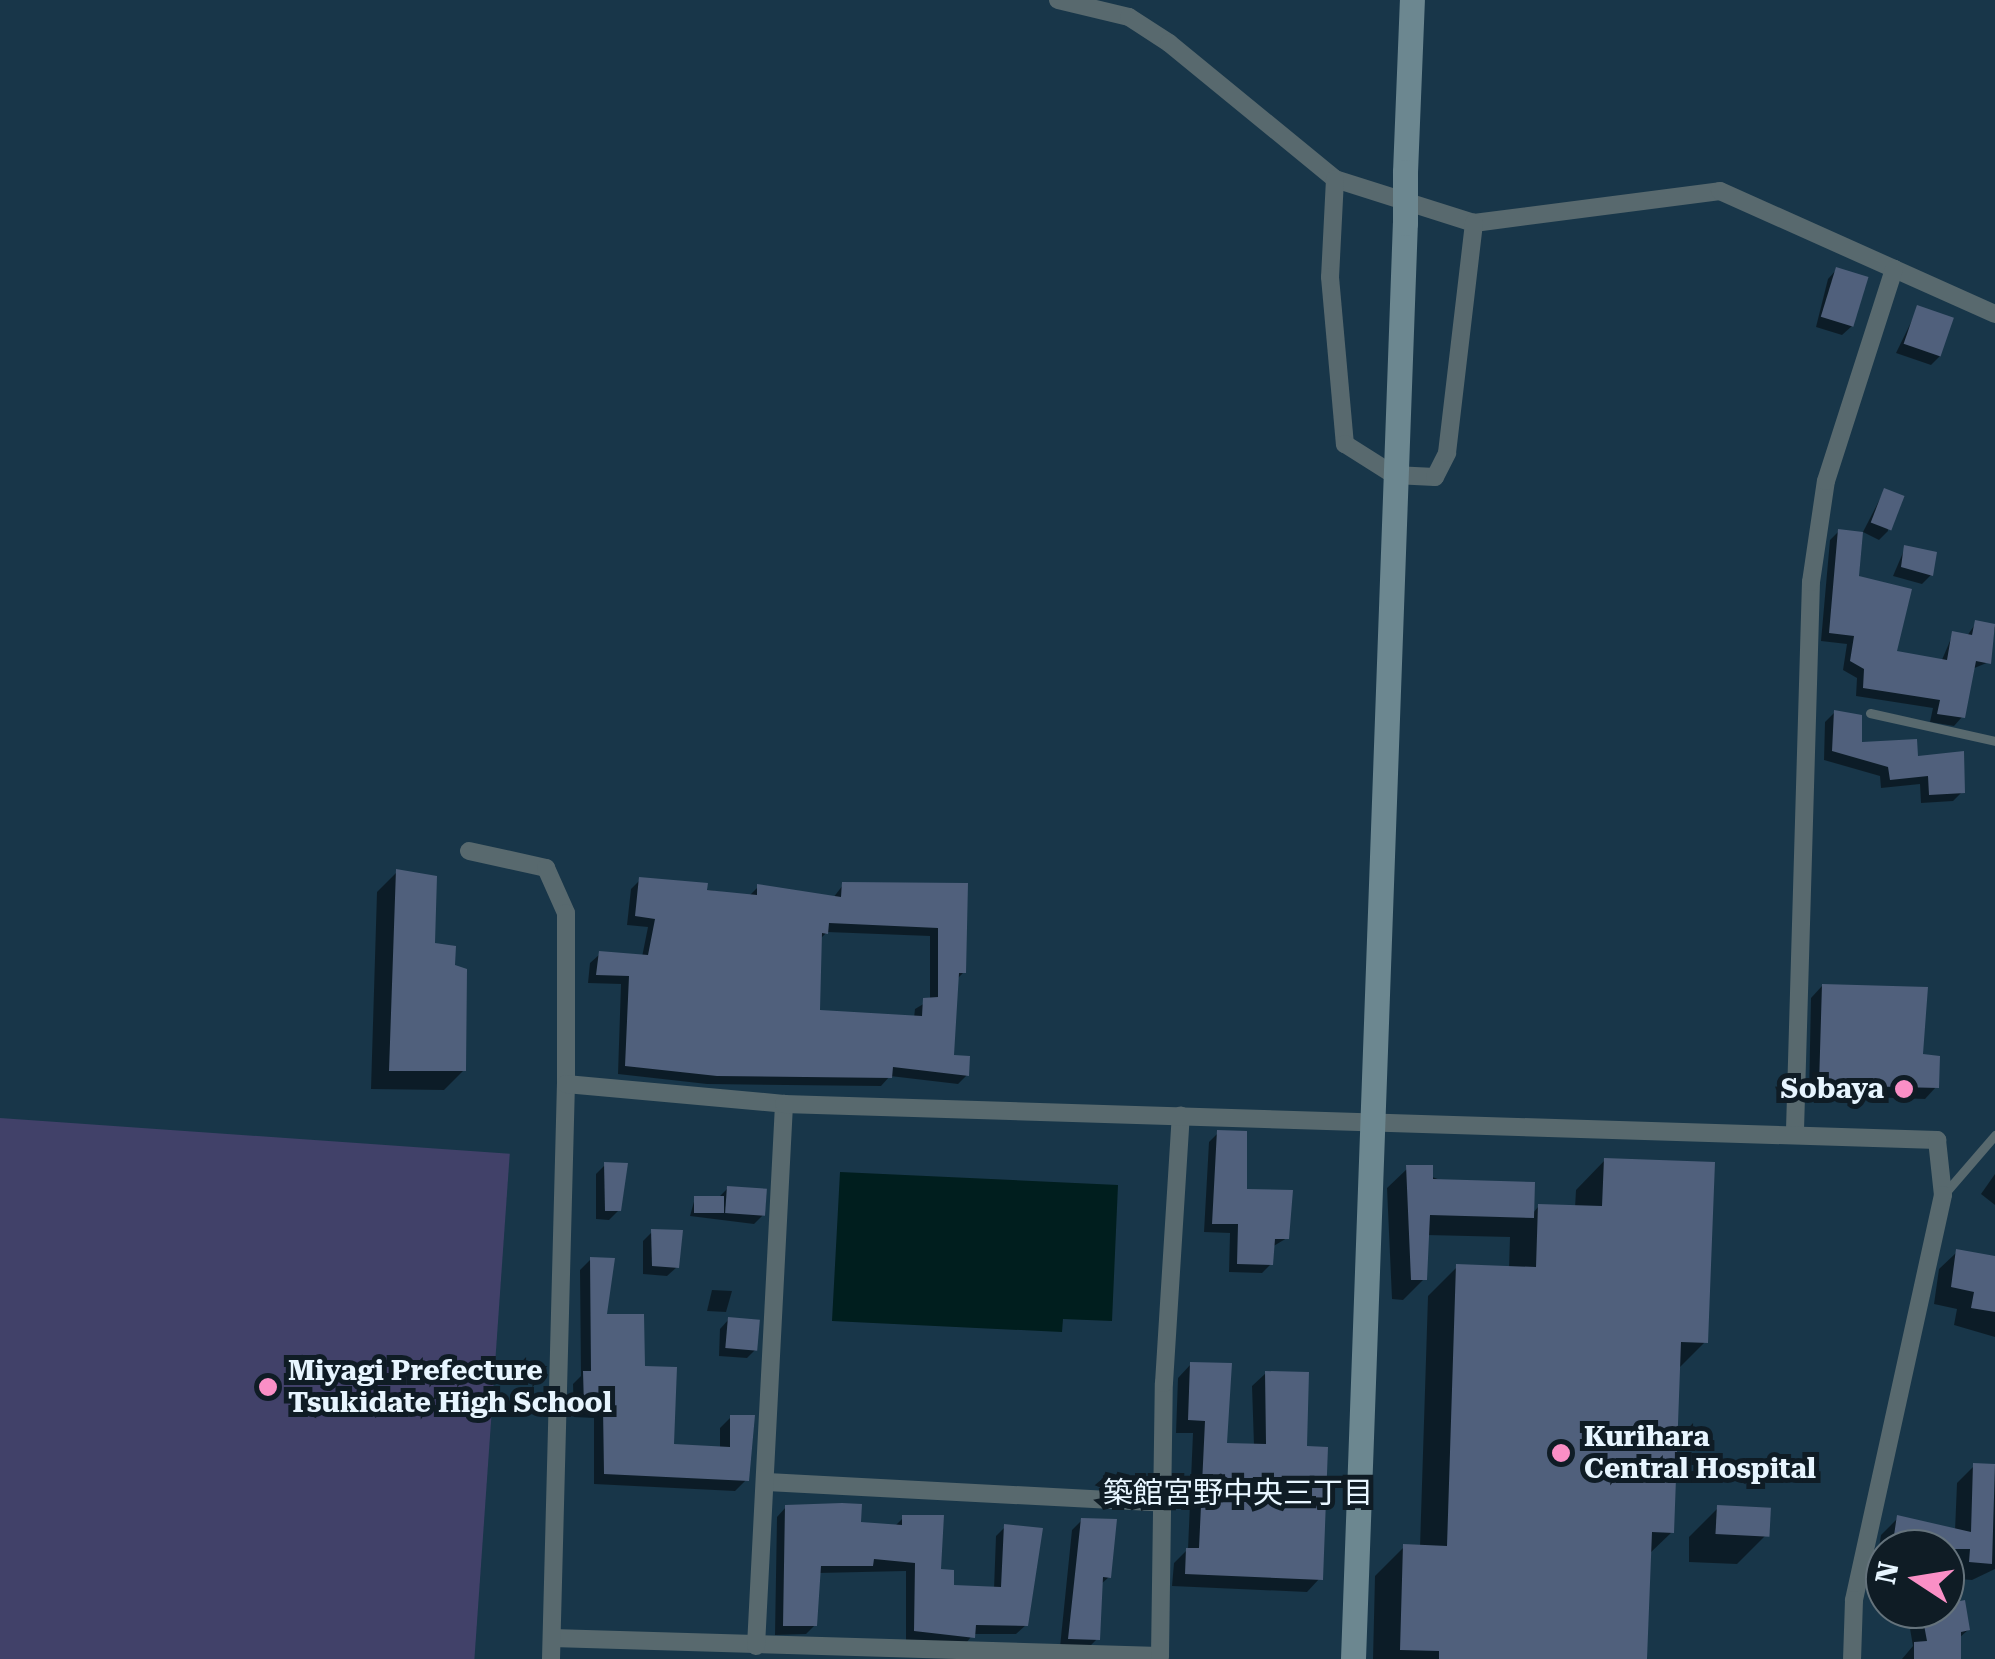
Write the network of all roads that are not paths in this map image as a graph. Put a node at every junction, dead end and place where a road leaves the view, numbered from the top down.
1 (1058, 0) edge
2 (1412, 0) edge
3 (1335, 179) junction
4 (1474, 223) junction
5 (1894, 269) junction
6 (1995, 314) edge
7 (1394, 475) junction
8 (1870, 714) dead end
9 (1995, 741) edge
10 (469, 852) dead end
11 (566, 1084) junction
12 (784, 1104) junction
13 (1181, 1116) junction
14 (1369, 1126) junction
15 (1795, 1130) junction
16 (1995, 1135) edge
17 (1943, 1195) junction
18 (767, 1482) junction
19 (1165, 1503) junction
20 (552, 1638) junction
21 (756, 1646) junction
22 (551, 1659) edge
23 (1352, 1659) edge
24 (1852, 1659) edge

1 - 3 street
2 - 7 street, bridge
3 - 4 street
3 - 7 street
4 - 5 street
4 - 7 street
5 - 6 street
5 - 15 street
7 - 14 street
8 - 9 lane
10 - 11 street
11 - 12 street
11 - 20 street
12 - 13 street
12 - 18 street
13 - 14 street
13 - 19 street
14 - 15 street
14 - 23 street
15 - 17 street
16 - 17 lane
17 - 24 street
18 - 19 street
18 - 21 street
19 - 21 street
20 - 21 street
20 - 22 street

